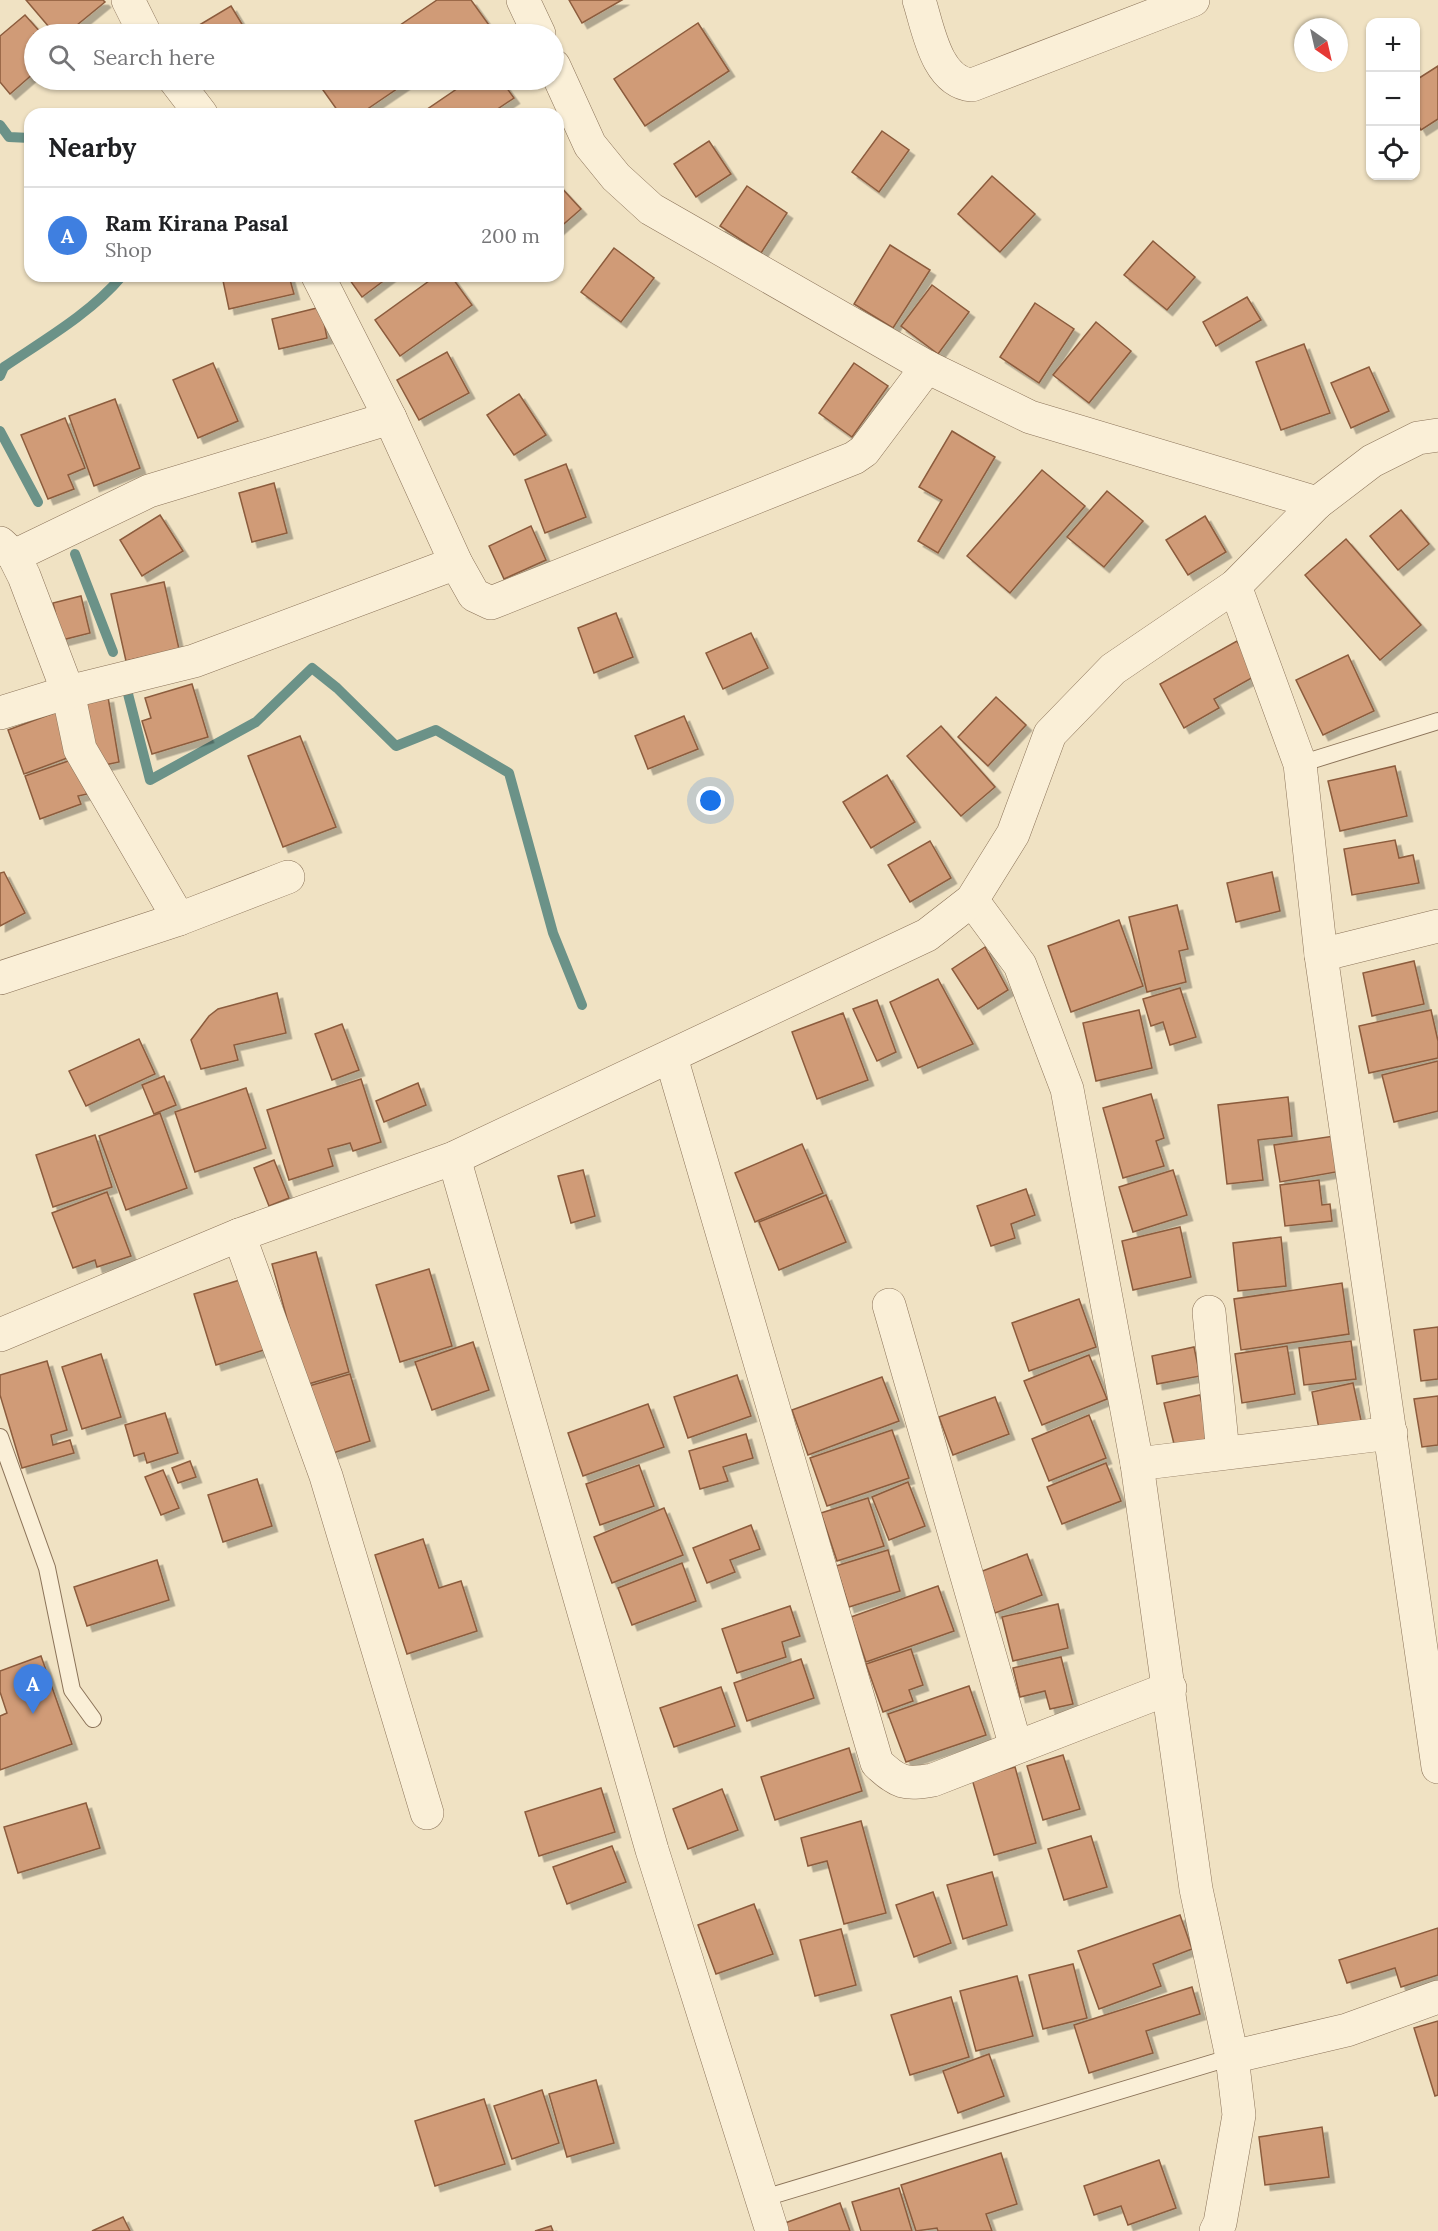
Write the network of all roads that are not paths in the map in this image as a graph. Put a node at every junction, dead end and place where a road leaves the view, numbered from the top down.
1 (128, 0) edge
2 (523, 0) edge
3 (919, 0) edge
4 (1193, 0) edge
5 (140, 24) edge
6 (534, 24) edge
7 (564, 88) edge
8 (183, 90) edge
9 (196, 108) edge
10 (321, 282) edge
11 (927, 367) junction
12 (390, 418) junction
13 (1438, 435) edge
14 (1317, 503) junction
15 (7, 550) edge
16 (456, 563) junction
17 (1236, 586) junction
18 (68, 692) junction
19 (0, 713) edge
20 (1438, 721) edge
21 (1300, 764) junction
22 (288, 877) dead end
23 (972, 900) junction
24 (179, 919) junction
25 (1438, 926) edge
26 (1321, 955) junction
27 (0, 978) edge
28 (671, 1057) junction
29 (454, 1158) junction
30 (239, 1235) junction
31 (888, 1305) dead end
32 (1209, 1312) dead end
33 (0, 1335) edge
34 (1391, 1433) junction
35 (0, 1437) edge
36 (1223, 1453) junction
37 (1137, 1464) junction
38 (1170, 1688) junction
39 (1434, 1714) edge
40 (93, 1719) dead end
41 (1016, 1747) junction
42 (1438, 1767) edge
43 (427, 1813) dead end
44 (1438, 1997) edge
45 (1232, 2057) junction
46 (761, 2199) junction
47 (1213, 2228) edge
48 (772, 2231) edge

1 - 5 street
2 - 6 street
3 - 4 street
7 - 11 street
8 - 9 street
10 - 12 street
11 - 14 street
11 - 16 street
12 - 15 street
12 - 16 street
13 - 14 street
14 - 17 street
15 - 18 street
16 - 18 street
17 - 21 street
17 - 23 street
18 - 19 street
18 - 24 street
20 - 21 lane
21 - 26 street
22 - 24 street
23 - 28 street
23 - 37 street
24 - 27 street
25 - 26 street
26 - 34 street
28 - 29 street
28 - 41 street
29 - 30 street
29 - 46 street
30 - 33 street
30 - 43 street
31 - 41 street
32 - 36 street
34 - 36 street
34 - 39 street
35 - 40 lane
36 - 37 street
37 - 38 street
38 - 41 street
38 - 45 street
39 - 42 street
44 - 45 street
45 - 46 lane
45 - 47 street
46 - 48 street

